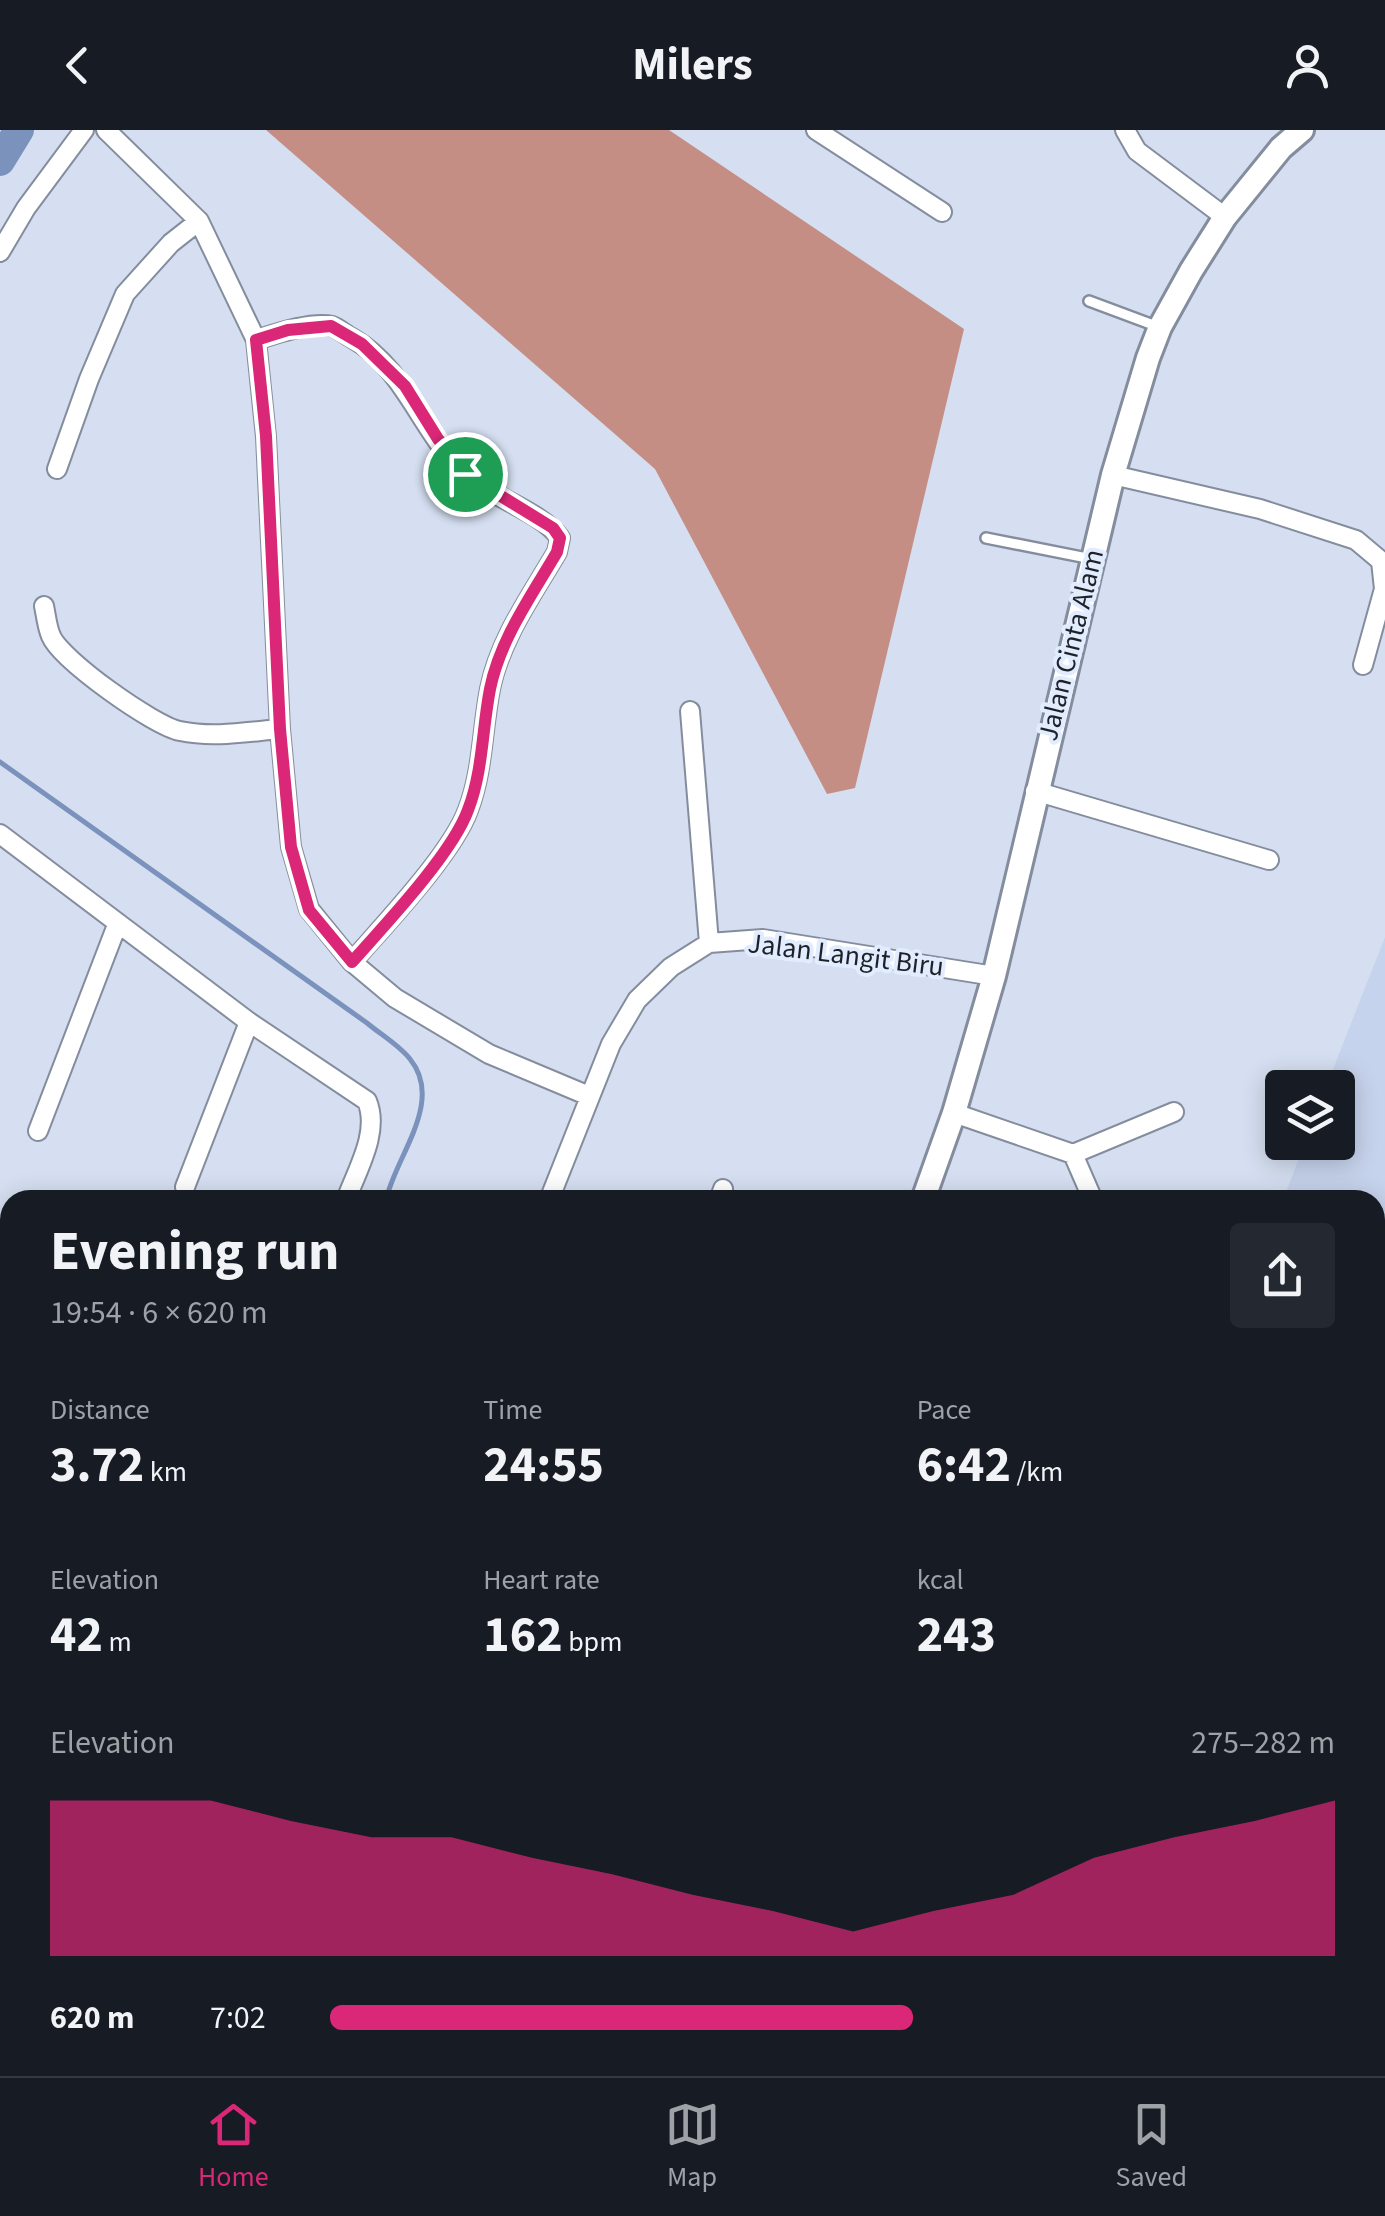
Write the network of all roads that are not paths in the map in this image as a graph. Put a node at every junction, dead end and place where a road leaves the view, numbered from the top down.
1 (84, 130) edge
2 (106, 130) edge
3 (816, 130) edge
4 (1125, 130) edge
5 (1302, 130) edge
6 (942, 212) dead end
7 (1225, 217) junction
8 (199, 221) junction
9 (0, 252) edge
10 (1088, 301) dead end
11 (1160, 327) junction
12 (256, 340) junction
13 (57, 470) dead end
14 (1112, 476) junction
15 (986, 538) dead end
16 (1092, 559) junction
17 (44, 606) dead end
18 (1363, 665) dead end
19 (690, 711) dead end
20 (280, 729) junction
21 (1035, 791) junction
22 (0, 834) edge
23 (1268, 860) dead end
24 (117, 925) junction
25 (710, 943) junction
26 (352, 962) junction
27 (994, 976) junction
28 (249, 1022) junction
29 (589, 1096) junction
30 (954, 1112) junction
31 (1174, 1112) dead end
32 (38, 1131) dead end
33 (1073, 1154) junction
34 (185, 1187) dead end
35 (350, 1190) edge
36 (554, 1190) edge
37 (927, 1190) edge
38 (1089, 1190) edge

1 - 9 street
2 - 8 street
3 - 6 street
4 - 7 street
5 - 7 street, Jalan Cinta Alam
7 - 11 street, Jalan Cinta Alam
8 - 12 street
8 - 13 street
10 - 11 lane
11 - 14 street, Jalan Cinta Alam
12 - 20 street
12 - 26 street
14 - 16 street, Jalan Cinta Alam
14 - 18 street
15 - 16 lane
16 - 21 street, Jalan Cinta Alam
17 - 20 street
19 - 25 street
20 - 26 street
21 - 23 street
21 - 27 street, Jalan Cinta Alam
22 - 24 street
24 - 28 street
24 - 32 street
25 - 27 street, Jalan Langit Biru
25 - 29 street, Jalan Langit Biru
26 - 29 street
27 - 30 street, Jalan Cinta Alam
28 - 34 street
28 - 35 street
29 - 36 street, Jalan Langit Biru
30 - 33 street
30 - 37 street, Jalan Cinta Alam
31 - 33 street
33 - 38 street

